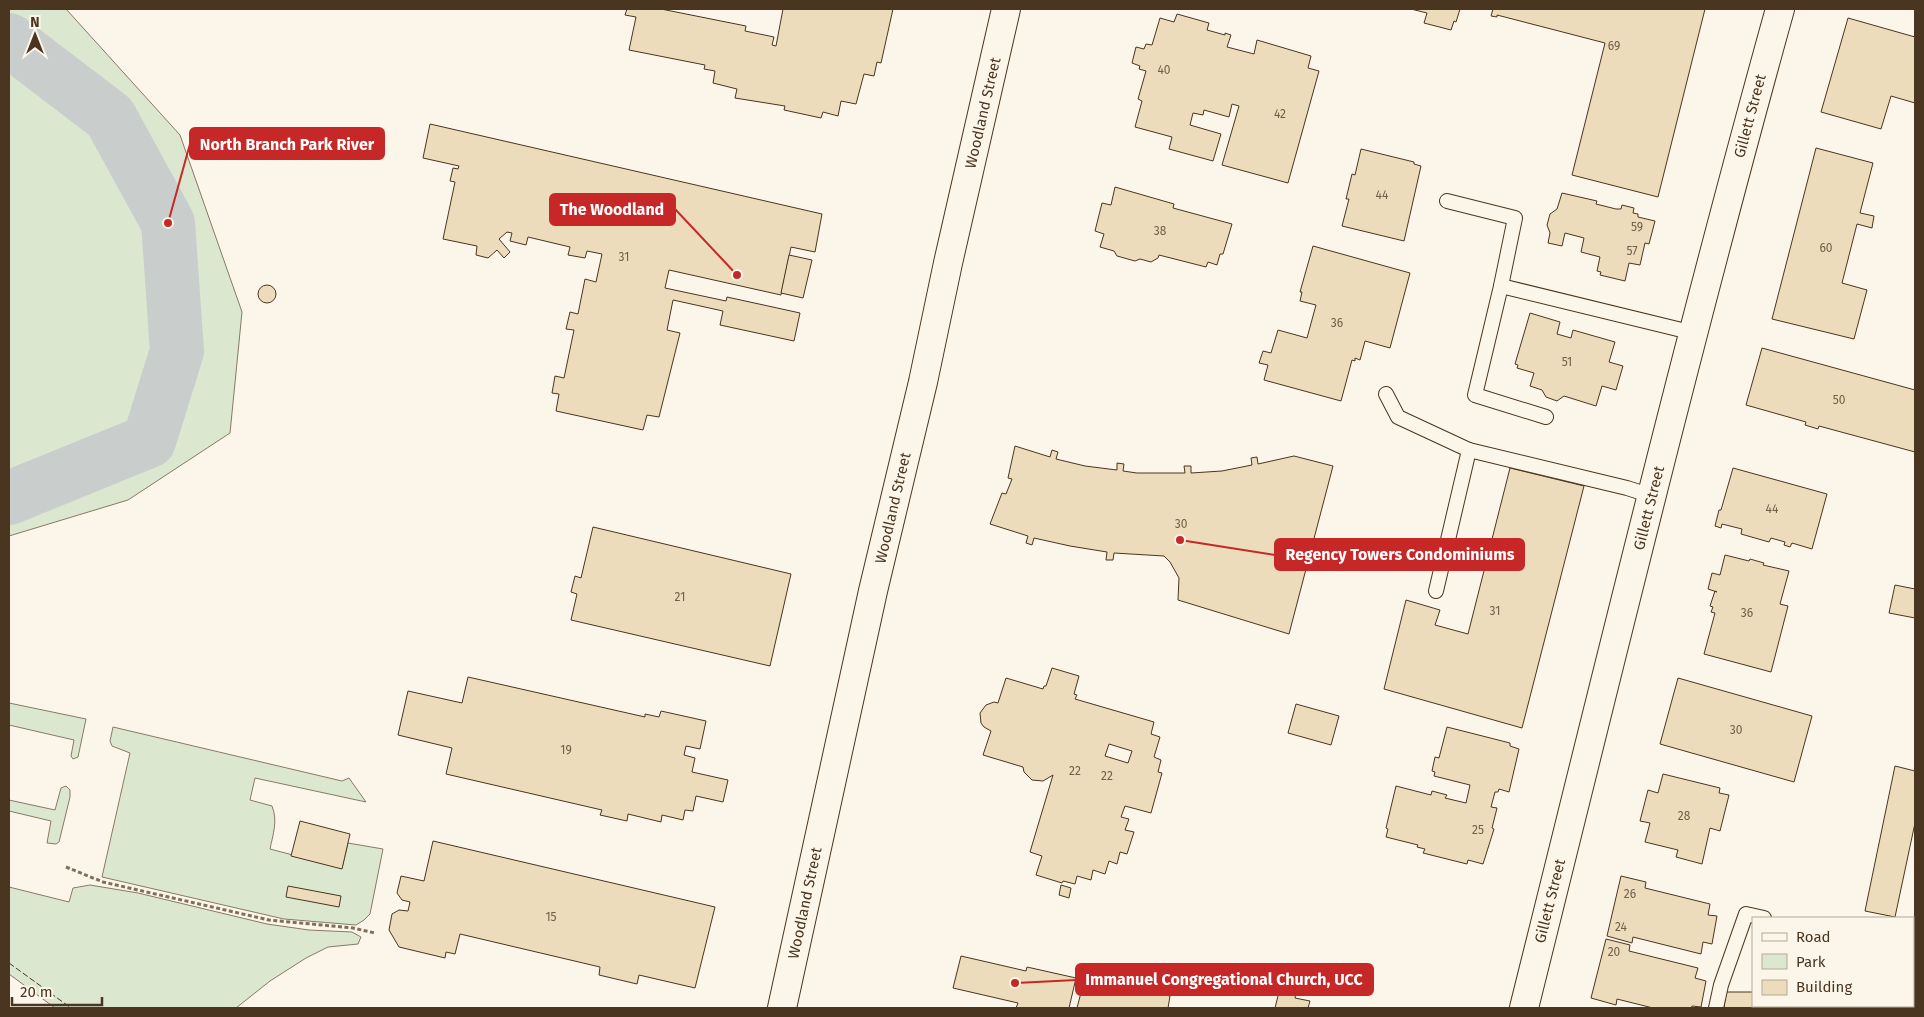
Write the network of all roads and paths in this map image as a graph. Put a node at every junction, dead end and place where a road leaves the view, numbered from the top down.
1 (1006, 9) edge
2 (1780, 9) edge
3 (1447, 201) dead end
4 (1501, 286) junction
5 (1694, 334) junction
6 (1386, 394) dead end
7 (1546, 417) dead end
8 (1469, 450) junction
9 (1652, 496) junction
10 (1436, 591) dead end
11 (66, 867) dead end
12 (1760, 917) edge
13 (375, 932) dead end
14 (782, 1008) edge
15 (1524, 1008) edge
16 (1716, 1008) edge

1 - 14 street, Woodland Street
2 - 5 street, Gillett Street
3 - 4 lane
4 - 5 lane
4 - 7 lane
5 - 9 street, Gillett Street
6 - 8 lane
8 - 9 lane
8 - 10 lane
9 - 15 street, Gillett Street
11 - 13 path
12 - 16 lane

